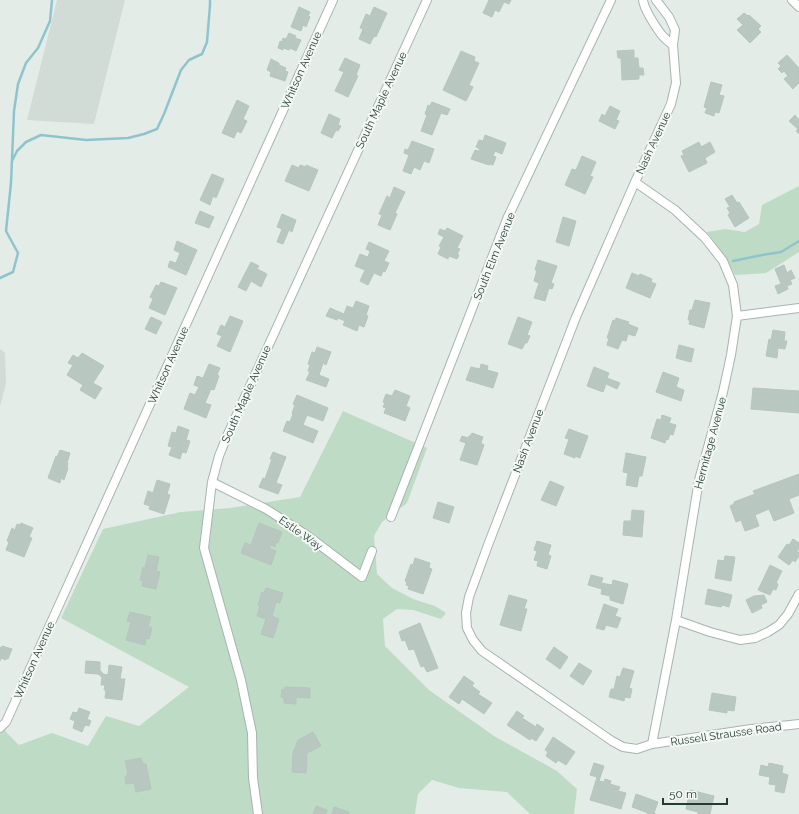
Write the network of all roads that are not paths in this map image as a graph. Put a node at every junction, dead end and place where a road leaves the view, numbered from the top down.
1 (333, 0) edge
2 (427, 0) edge
3 (611, 0) edge
4 (643, 0) edge
5 (656, 0) edge
6 (792, 0) edge
7 (799, 7) edge
8 (673, 45) junction
9 (635, 182) junction
10 (799, 308) edge
11 (737, 316) junction
12 (212, 482) junction
13 (391, 517) dead end
14 (372, 551) dead end
15 (799, 594) edge
16 (676, 620) junction
17 (799, 724) edge
18 (0, 728) edge
19 (652, 744) junction
20 (258, 814) edge

1 - 18 street, Whitson Avenue
2 - 12 street, South Maple Avenue
3 - 13 street, South Elm Avenue
4 - 8 street
5 - 8 street, Nash Avenue
6 - 7 street
8 - 9 street, Nash Avenue
9 - 11 street, Hermitage Avenue
9 - 19 street, Nash Avenue
10 - 11 street
11 - 16 street, Hermitage Avenue
12 - 14 street, Estle Way
12 - 20 street, South Maple Avenue
15 - 16 street
16 - 19 street, Hermitage Avenue
17 - 19 street, Russell Strausse Road

